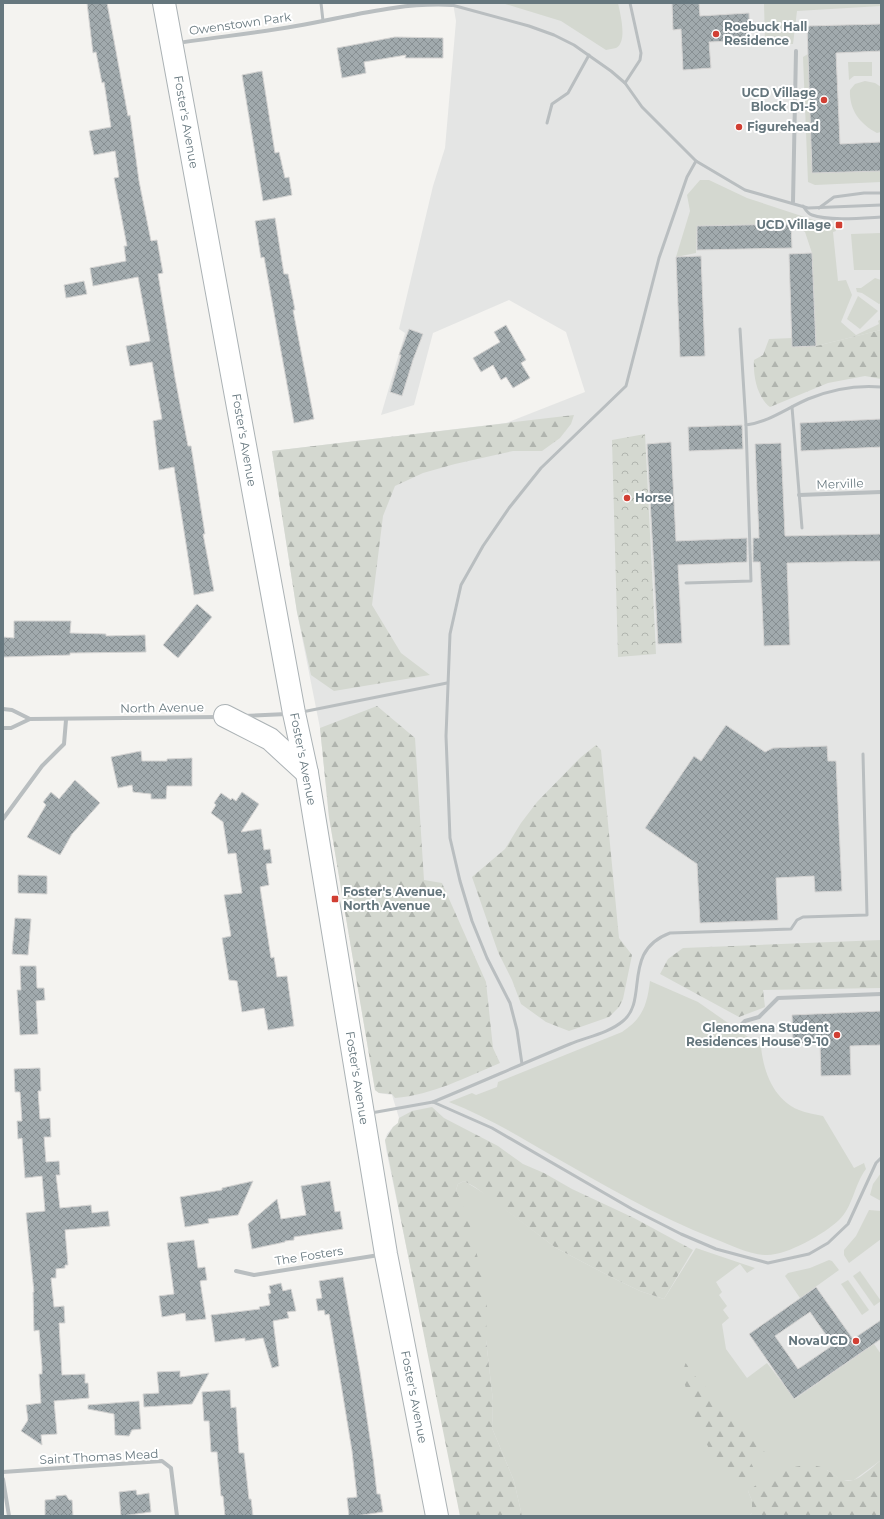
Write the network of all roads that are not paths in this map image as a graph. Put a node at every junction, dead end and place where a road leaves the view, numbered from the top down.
1 (164, 3) edge
2 (321, 3) edge
3 (630, 3) edge
4 (452, 5) joint
5 (323, 21) junction
6 (172, 44) junction
7 (796, 51) dead end
8 (589, 56) junction
9 (625, 83) junction
10 (547, 123) dead end
11 (696, 161) junction
12 (881, 193) edge
13 (793, 202) junction
14 (881, 205) edge
15 (803, 206) junction
16 (819, 208) junction
17 (881, 217) edge
18 (740, 329) dead end
19 (881, 387) edge
20 (792, 407) junction
21 (746, 426) junction
22 (881, 492) edge
23 (799, 495) junction
24 (802, 528) dead end
25 (686, 583) dead end
26 (447, 683) junction
27 (3, 709) edge
28 (294, 713) junction
29 (225, 716) junction
30 (30, 719) junction
31 (66, 720) junction
32 (3, 728) edge
33 (864, 754) dead end
34 (307, 773) junction
35 (3, 819) edge
36 (881, 994) edge
37 (740, 1026) dead end
38 (522, 1064) junction
39 (433, 1102) junction
40 (363, 1115) junction
41 (881, 1158) edge
42 (386, 1254) junction
43 (236, 1270) dead end
44 (3, 1472) edge
45 (3, 1479) edge
46 (9, 1516) edge
47 (177, 1516) edge
48 (437, 1516) edge

1 - 6 main road, Foster's Avenue
2 - 5 lane
3 - 9 lane
4 - 5 street, Owenstown Park
4 - 8 lane
5 - 6 street, Owenstown Park
6 - 28 main road, Foster's Avenue
7 - 13 street
8 - 9 lane
8 - 10 lane
9 - 11 lane
11 - 13 lane
11 - 26 lane
12 - 16 lane
13 - 15 lane
14 - 16 lane
15 - 16 lane
15 - 17 lane
18 - 21 lane
19 - 20 lane
20 - 21 lane
20 - 23 lane
21 - 25 lane
22 - 23 street, Merville
23 - 24 lane
26 - 28 lane
26 - 38 lane
27 - 30 street, North Avenue
28 - 29 street, North Avenue
28 - 34 main road, Foster's Avenue
29 - 31 street, North Avenue
29 - 34 main road
30 - 31 street, North Avenue
30 - 32 street, North Avenue
31 - 35 street
33 - 38 lane
34 - 40 main road, Foster's Avenue
36 - 37 street
38 - 39 lane
39 - 40 lane
39 - 41 lane
40 - 42 main road, Foster's Avenue
42 - 43 street, The Fosters
42 - 48 main road, Foster's Avenue
44 - 47 street, Saint Thomas Mead
45 - 46 street

